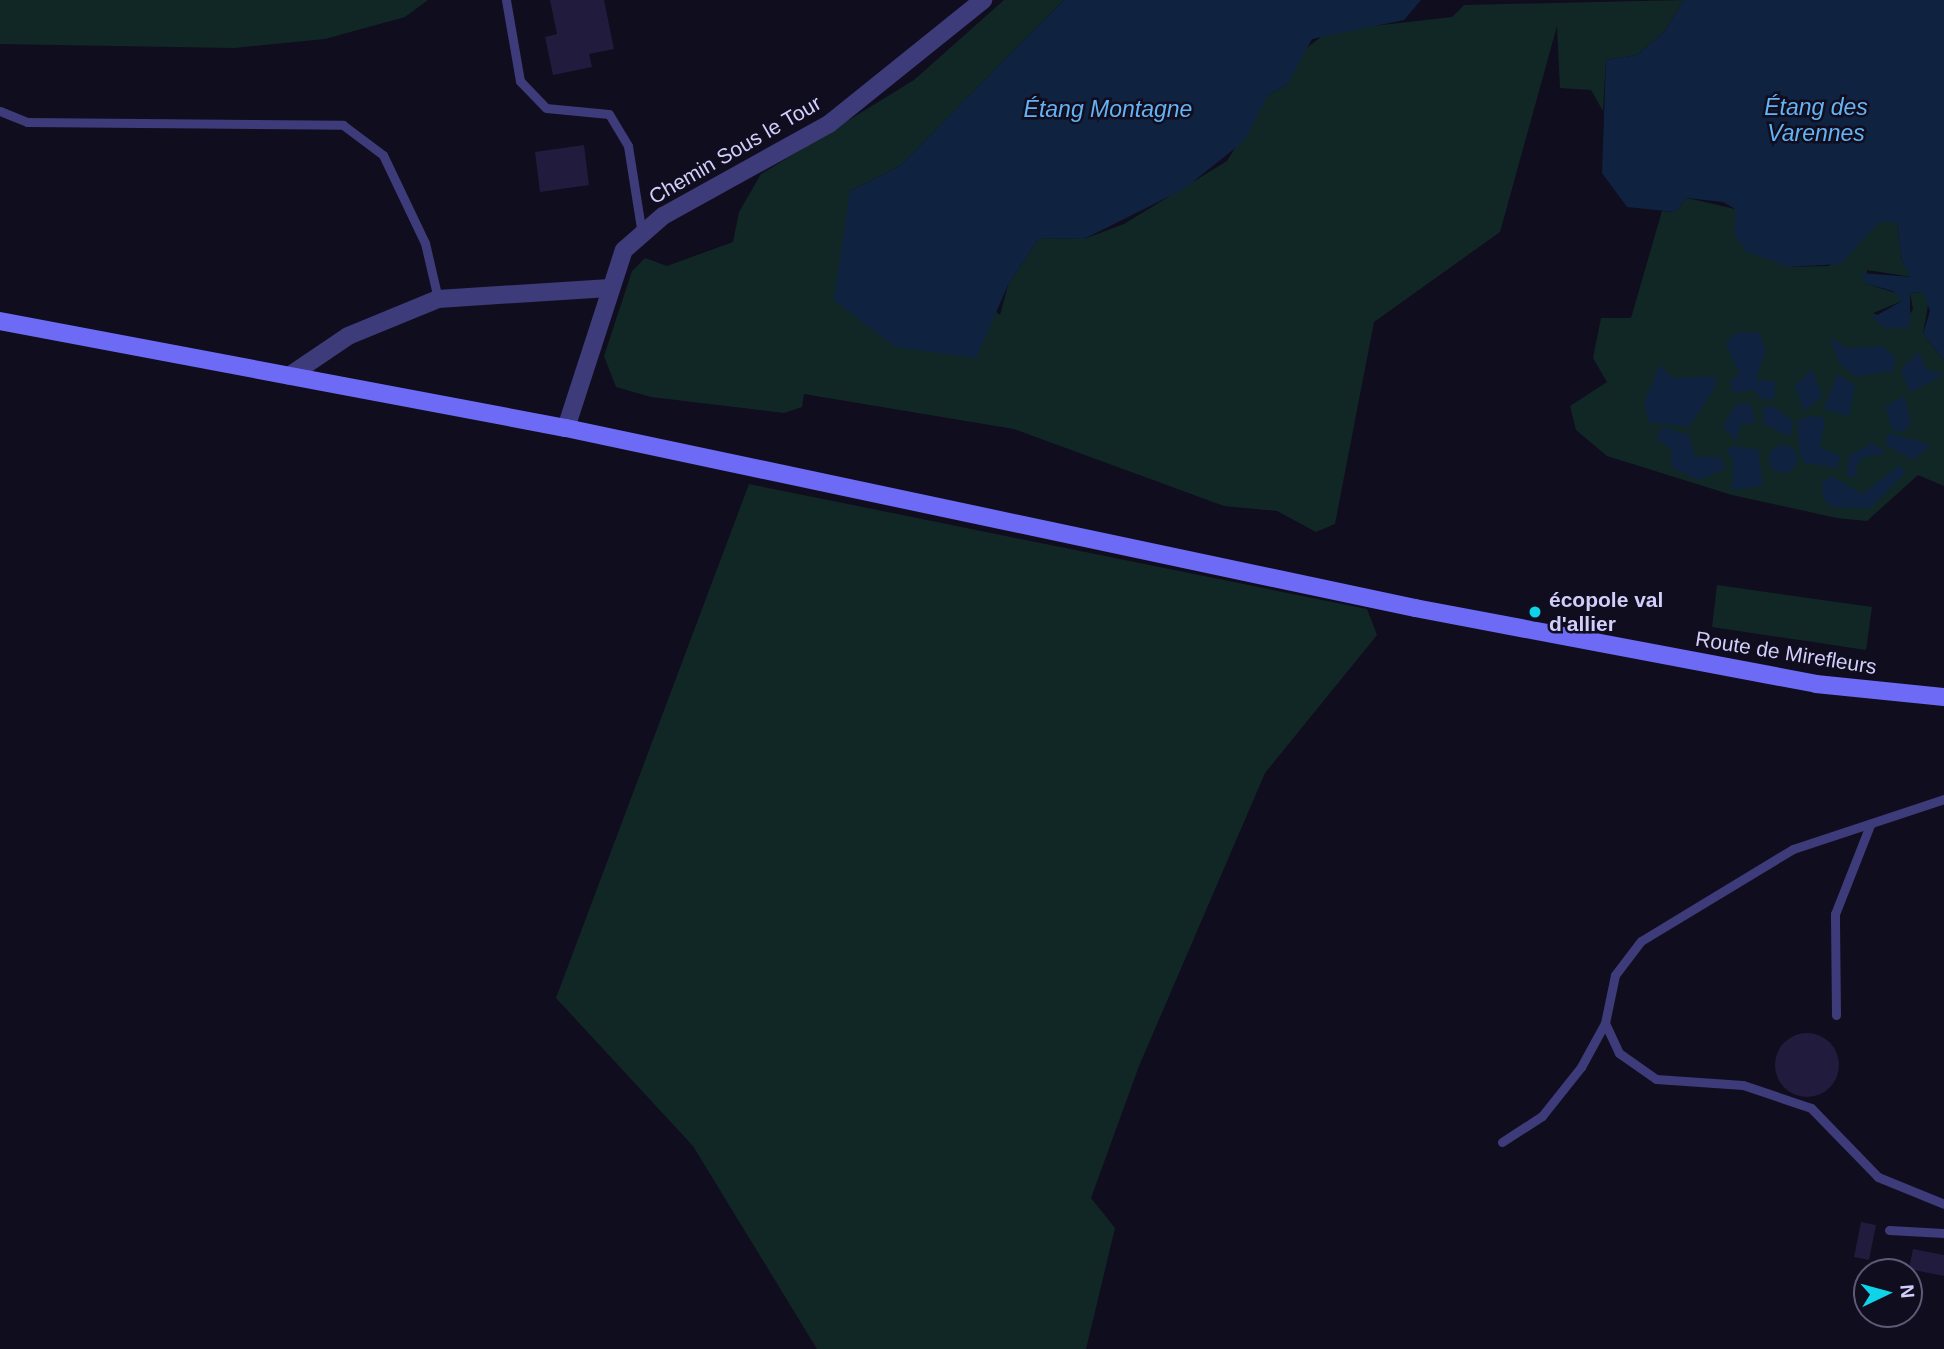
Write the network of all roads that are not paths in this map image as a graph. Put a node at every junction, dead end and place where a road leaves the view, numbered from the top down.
1 (506, 0) edge
2 (983, 0) edge
3 (0, 111) edge
4 (642, 234) junction
5 (610, 288) junction
6 (438, 299) junction
7 (0, 321) edge
8 (289, 376) junction
9 (566, 428) junction
10 (1944, 697) edge
11 (1944, 799) edge
12 (1870, 825) junction
13 (1836, 1015) dead end
14 (1605, 1023) junction
15 (1502, 1142) dead end
16 (1944, 1203) edge
17 (1889, 1230) dead end
18 (1944, 1233) edge

1 - 4 lane
2 - 4 street, Chemin Sous le Tour
3 - 6 lane
4 - 5 street, Chemin Sous le Tour
5 - 6 street
5 - 9 street, Chemin Sous le Tour
6 - 8 street
7 - 8 street, Route de Mirefleurs
8 - 9 street, Route de Mirefleurs
9 - 10 street, Route de Mirefleurs
11 - 12 lane
12 - 13 lane
12 - 14 lane
14 - 15 lane
14 - 16 lane
17 - 18 lane

